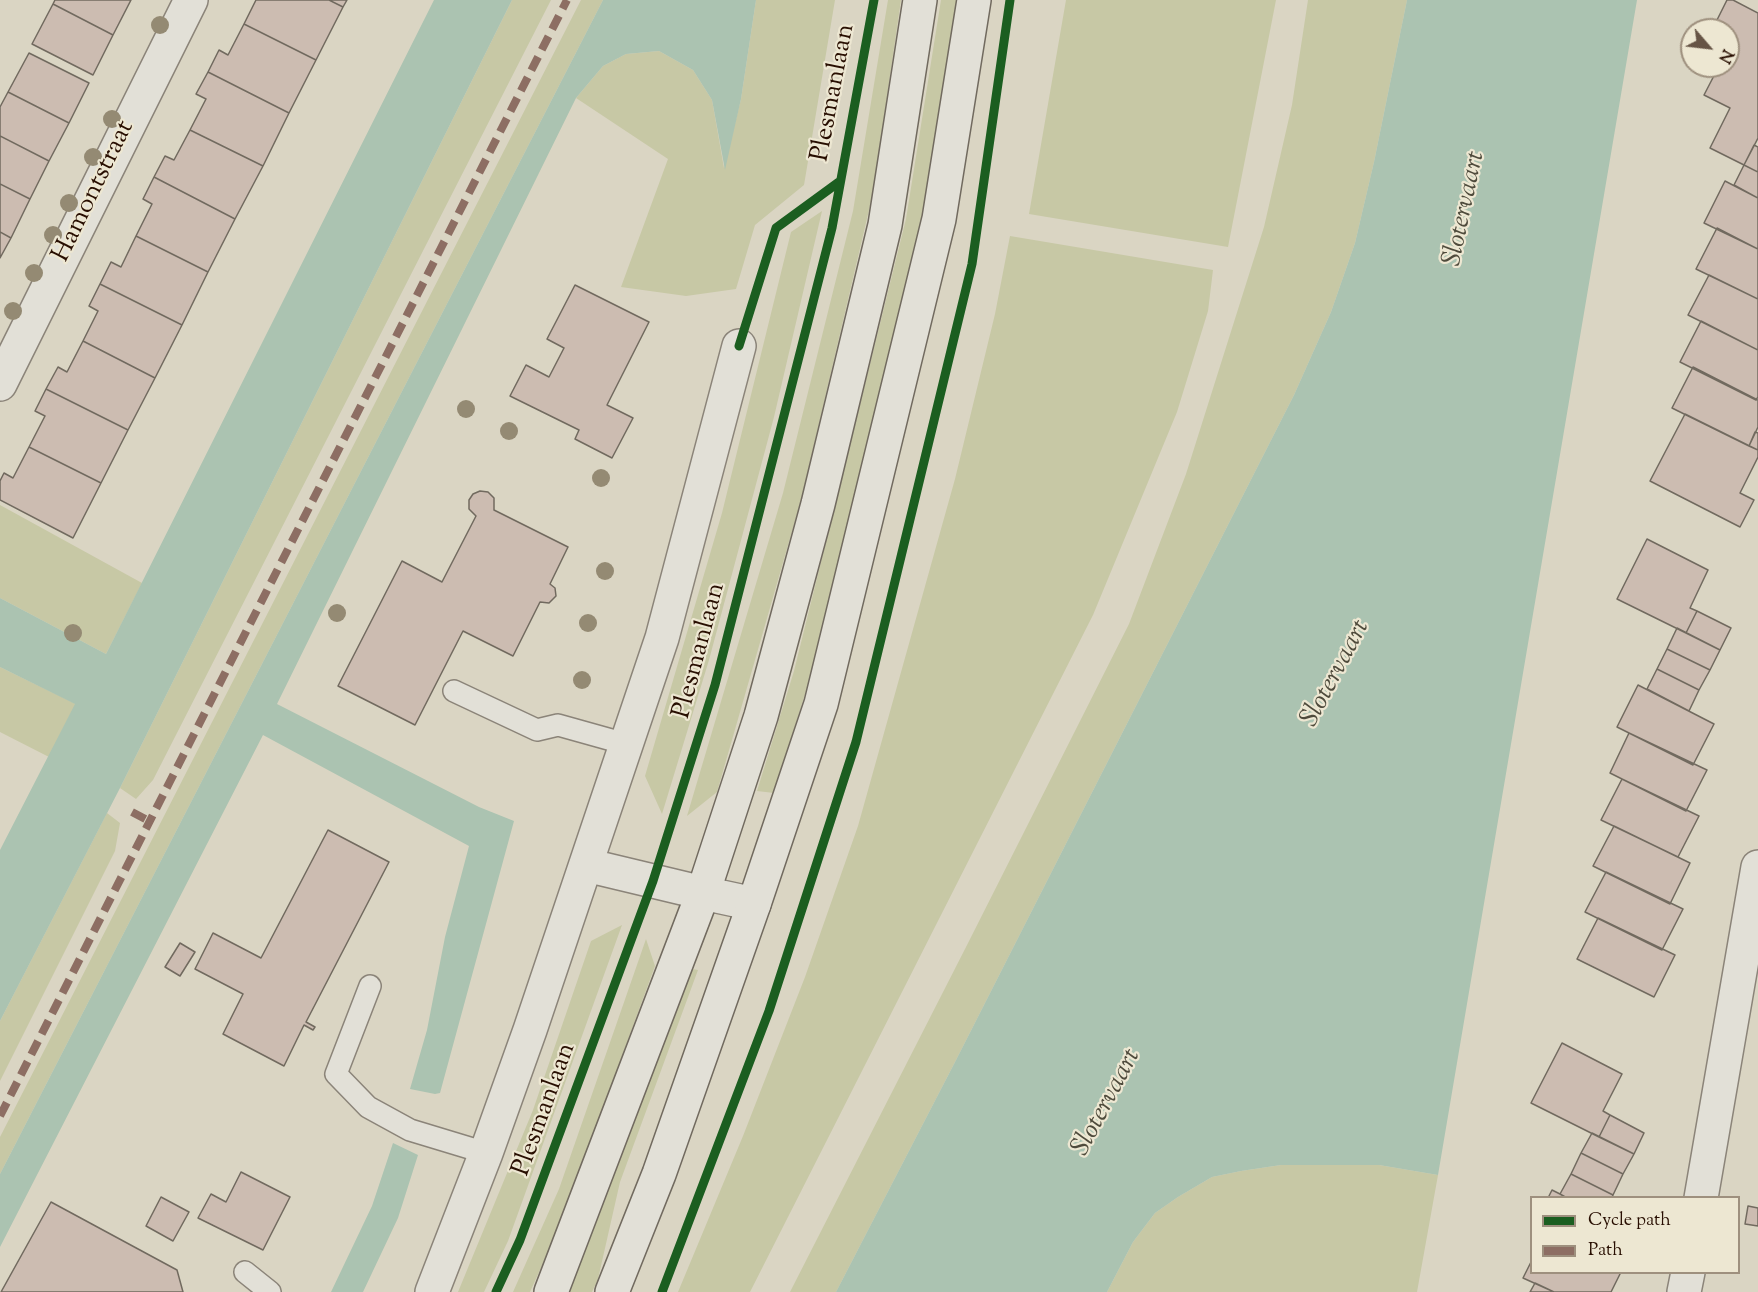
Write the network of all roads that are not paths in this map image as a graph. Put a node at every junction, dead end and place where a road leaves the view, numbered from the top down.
1 (191, 0) edge
2 (920, 0) edge
3 (974, 0) edge
4 (739, 346) dead end
5 (0, 384) edge
6 (454, 691) dead end
7 (626, 744) junction
8 (586, 865) junction
9 (1758, 867) edge
10 (702, 893) junction
11 (754, 904) junction
12 (1750, 966) edge
13 (370, 986) dead end
14 (486, 1154) junction
15 (1701, 1196) edge
16 (245, 1272) dead end
17 (1688, 1274) edge
18 (270, 1292) edge
19 (432, 1292) edge
20 (551, 1292) edge
21 (612, 1292) edge
22 (1684, 1292) edge

1 - 5 main road, Hamontstraat
2 - 10 main road
3 - 11 main road
4 - 7 main road, Plesmanlaan
6 - 7 lane
7 - 8 main road, Plesmanlaan
8 - 10 main road
8 - 14 main road, Plesmanlaan
9 - 12 main road
10 - 11 main road
10 - 20 main road
11 - 21 main road
12 - 15 main road
13 - 14 lane
14 - 19 main road, Plesmanlaan
16 - 18 lane
17 - 22 main road

